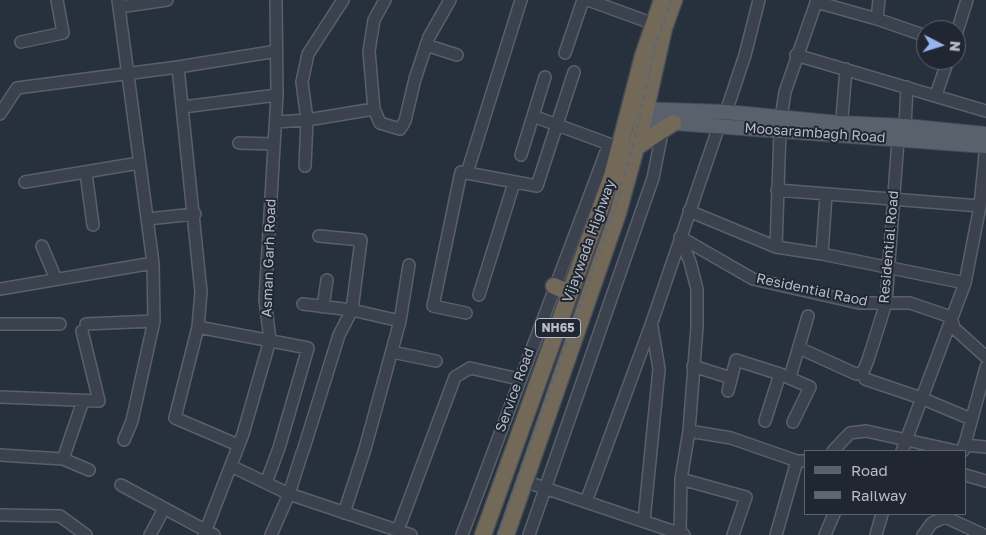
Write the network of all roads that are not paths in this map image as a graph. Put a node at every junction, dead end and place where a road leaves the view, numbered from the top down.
1 (57, 0) edge
2 (167, 0) edge
3 (276, 0) edge
4 (343, 0) edge
5 (385, 0) edge
6 (450, 0) edge
7 (521, 0) edge
8 (583, 0) edge
9 (588, 0) edge
10 (662, 0) edge
11 (674, 0) edge
12 (759, 0) edge
13 (879, 0) edge
14 (967, 0) edge
15 (816, 1) edge
16 (118, 3) edge
17 (877, 19) junction
18 (961, 20) edge
19 (654, 24) junction
20 (916, 33) edge
21 (21, 42) dead end
22 (426, 45) junction
23 (277, 51) junction
24 (565, 53) dead end
25 (458, 55) dead end
26 (796, 55) junction
27 (178, 67) junction
28 (846, 69) junction
29 (945, 70) edge
30 (574, 72) dead end
31 (127, 73) junction
32 (545, 77) dead end
33 (907, 88) junction
34 (277, 95) junction
35 (936, 96) junction
36 (183, 107) junction
37 (374, 109) junction
38 (986, 111) edge
39 (726, 112) junction
40 (0, 114) edge
41 (637, 115) junction
42 (532, 116) junction
43 (307, 120) junction
44 (276, 122) junction
45 (781, 124) junction
46 (557, 125) junction
47 (719, 126) junction
48 (905, 126) junction
49 (667, 128) junction
50 (841, 130) junction
51 (986, 134) edge
52 (898, 140) junction
53 (238, 143) dead end
54 (274, 144) junction
55 (986, 145) edge
56 (621, 147) junction
57 (521, 155) dead end
58 (139, 163) junction
59 (305, 166) dead end
60 (86, 173) junction
61 (466, 173) junction
62 (25, 182) dead end
63 (514, 183) junction
64 (777, 190) junction
65 (826, 195) junction
66 (894, 199) junction
67 (980, 206) junction
68 (689, 211) junction
69 (195, 214) junction
70 (147, 219) junction
71 (93, 225) dead end
72 (319, 236) dead end
73 (680, 237) junction
74 (42, 246) dead end
75 (776, 247) junction
76 (822, 254) junction
77 (153, 263) junction
78 (409, 265) dead end
79 (888, 269) junction
80 (56, 280) junction
81 (327, 280) dead end
82 (965, 283) junction
83 (554, 286) junction
84 (0, 289) edge
85 (570, 292) junction
86 (479, 295) dead end
87 (886, 303) junction
88 (303, 304) dead end
89 (323, 307) junction
90 (352, 310) junction
91 (466, 312) dead end
92 (808, 316) dead end
93 (951, 317) junction
94 (154, 321) junction
95 (400, 321) junction
96 (0, 324) edge
97 (60, 324) dead end
98 (651, 325) junction
99 (198, 327) junction
100 (270, 340) junction
101 (799, 348) junction
102 (392, 352) junction
103 (986, 357) edge
104 (436, 361) dead end
105 (693, 366) junction
106 (986, 369) edge
107 (785, 376) junction
108 (731, 378) junction
109 (519, 379) junction
110 (865, 379) dead end
111 (728, 391) dead end
112 (0, 397) edge
113 (921, 398) junction
114 (532, 399) junction
115 (83, 401) junction
116 (549, 410) junction
117 (972, 419) junction
118 (765, 421) dead end
119 (793, 422) dead end
120 (689, 431) junction
121 (124, 440) dead end
122 (238, 445) junction
123 (903, 446) edge
124 (986, 447) edge
125 (961, 449) edge
126 (834, 450) edge
127 (0, 455) edge
128 (63, 459) junction
129 (801, 461) edge
130 (231, 466) junction
131 (89, 470) dead end
132 (966, 475) edge
133 (681, 479) junction
134 (524, 481) junction
135 (986, 481) edge
136 (266, 483) junction
137 (121, 485) dead end
138 (545, 488) junction
139 (288, 494) junction
140 (586, 502) junction
141 (164, 509) junction
142 (344, 513) junction
143 (0, 515) edge
144 (834, 515) edge
145 (882, 515) edge
146 (945, 515) edge
147 (644, 521) junction
148 (398, 530) junction
149 (208, 533) edge
150 (983, 534) edge
151 (86, 535) edge
152 (150, 535) edge
153 (271, 535) edge
154 (411, 535) edge
155 (462, 535) edge
156 (483, 535) edge
157 (506, 535) edge
158 (528, 535) edge
159 (682, 535) edge
160 (733, 535) edge
161 (776, 535) edge
162 (825, 535) edge
163 (876, 535) edge
164 (923, 535) edge

1 - 21 street
2 - 16 street
3 - 23 street, Asman Garh Road
4 - 43 street
5 - 37 street
6 - 22 street
7 - 61 street
8 - 24 street
9 - 19 street
10 - 19 highway, Vijaywada Highway / NH65
11 - 41 highway, Vijaywada Highway / NH65
12 - 39 street
13 - 17 street
14 - 18 street
15 - 17 street
15 - 26 street
16 - 31 street
17 - 20 street
19 - 41 highway, Vijaywada Highway / NH65
22 - 25 street
22 - 37 street
23 - 27 street
23 - 34 street, Asman Garh Road
26 - 28 street
26 - 45 street
27 - 31 street
27 - 36 street
28 - 33 street
28 - 50 street
29 - 35 street
30 - 46 street
31 - 40 street
31 - 58 street
32 - 42 street
33 - 35 street
33 - 48 street
34 - 36 street
34 - 44 street, Asman Garh Road
35 - 38 street
36 - 69 street
37 - 43 street
39 - 41 main road, Moosarambagh Road
39 - 45 main road, Moosarambagh Road
41 - 49 main road, Moosarambagh Road
41 - 56 highway, Vijaywada Highway / NH65
42 - 46 street
42 - 57 street
43 - 44 street
43 - 59 street
44 - 54 street, Asman Garh Road
45 - 47 main road, Moosarambagh Road
45 - 50 main road, Moosarambagh Road
45 - 64 street
46 - 56 street
46 - 63 street
47 - 49 main road, Moosarambagh Road
47 - 68 street
48 - 50 main road, Moosarambagh Road
48 - 51 main road, Moosarambagh Road
49 - 56 highway
49 - 138 street
50 - 52 main road, Moosarambagh Road
52 - 55 main road, Moosarambagh Road
52 - 66 street, Residential Road
53 - 54 street
54 - 100 street, Asman Garh Road
55 - 67 street
56 - 83 street, Service Road
56 - 85 highway, Vijaywada Highway / NH65
56 - 116 highway, Vijaywada Highway / NH65
58 - 60 street
58 - 70 street
60 - 62 street
60 - 71 street
61 - 63 street
61 - 91 street
63 - 86 street
64 - 65 street
64 - 75 street
65 - 66 street
65 - 76 street
66 - 67 street
66 - 79 street, Residential Road
67 - 82 street
68 - 73 street
68 - 75 street, Residential Road
69 - 70 street
69 - 99 street
70 - 77 street
72 - 90 street
73 - 87 street, Residential Raod
73 - 98 street
73 - 105 street
74 - 80 street
75 - 76 street, Residential Road
76 - 79 street, Residential Road
77 - 80 street
77 - 94 street
78 - 95 street
79 - 82 street, Residential Road
79 - 87 street, Residential Road
80 - 84 street
81 - 89 street
82 - 93 street
83 - 85 highway
83 - 109 street, Service Road
85 - 114 highway, Vijaywada Highway / NH65
87 - 93 street, Residential Raod
87 - 101 street, Residential Road
88 - 89 street
89 - 90 street
90 - 95 street
90 - 139 street
92 - 101 street
93 - 103 street
93 - 113 street
94 - 115 street
94 - 121 street
95 - 102 street
96 - 97 street
98 - 140 street
98 - 147 street
99 - 100 street
99 - 122 street
100 - 122 street, Asman Garh Road
100 - 136 street
101 - 107 street
102 - 104 street
102 - 142 street
105 - 108 street
105 - 120 street
106 - 117 street
107 - 108 street
107 - 118 street
107 - 119 street
108 - 111 street
109 - 148 street
109 - 155 street, Service Road
110 - 113 street
112 - 115 street
113 - 117 street
113 - 123 street
114 - 116 highway
114 - 156 highway, Vijaywada Highway / NH65
115 - 128 street
116 - 134 highway, Vijaywada Highway / NH65
117 - 125 street
120 - 129 street
120 - 133 street
122 - 130 street, Asman Garh Road
123 - 125 street
123 - 126 street
124 - 125 street
127 - 128 street
128 - 131 street
129 - 161 street
130 - 136 street
130 - 149 street, Asman Garh Road
132 - 135 street
133 - 159 street
133 - 160 street
134 - 138 street
134 - 157 highway, Vijaywada Highway / NH65
136 - 139 street
137 - 141 street
138 - 140 street
138 - 158 street
139 - 142 street
139 - 153 street
140 - 147 street
141 - 149 street
141 - 152 street
142 - 148 street
143 - 151 street
144 - 162 street
145 - 163 street
146 - 150 street
146 - 164 street
147 - 159 street
148 - 154 street

